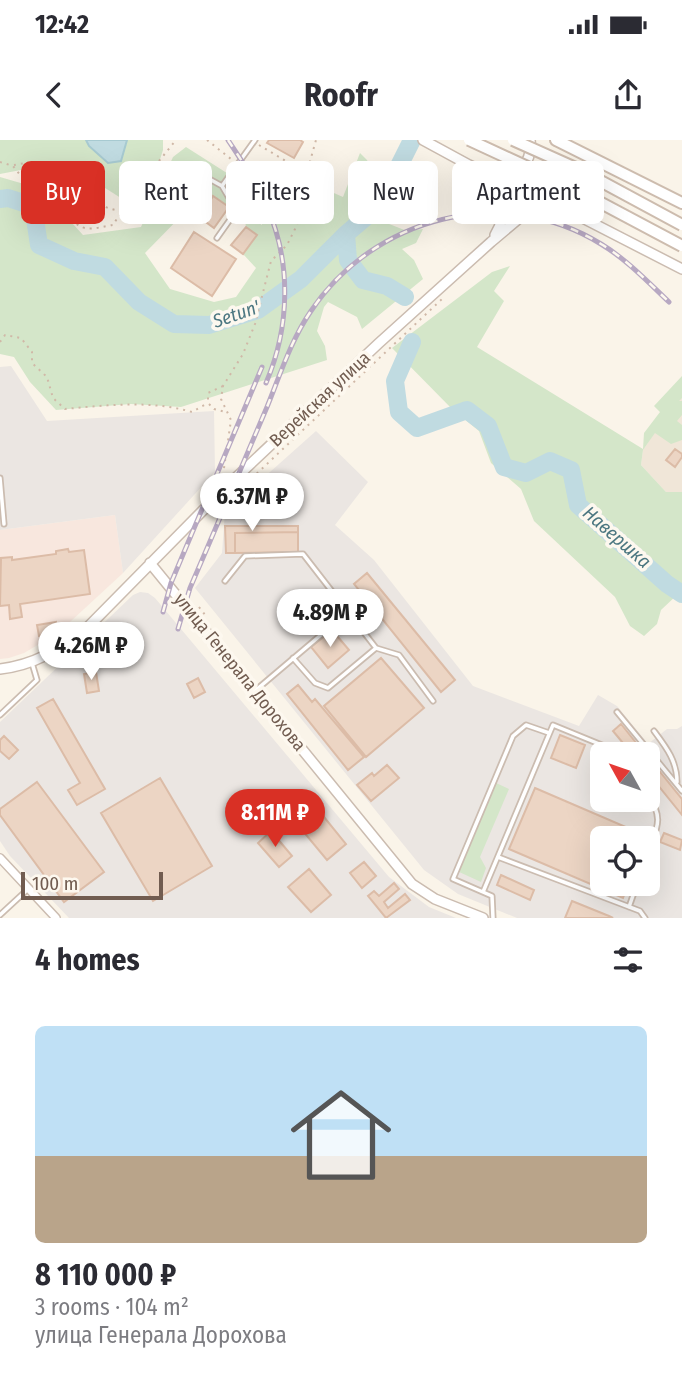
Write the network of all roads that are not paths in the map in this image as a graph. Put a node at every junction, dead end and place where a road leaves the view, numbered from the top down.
1 (423, 140) edge
2 (469, 140) edge
3 (513, 140) edge
4 (530, 140) edge
5 (556, 140) edge
6 (254, 141) edge
7 (462, 161) edge
8 (526, 161) edge
9 (607, 164) joint
10 (212, 180) edge
11 (222, 186) junction
12 (682, 203) edge
13 (500, 224) edge
14 (512, 224) edge
15 (595, 224) edge
16 (682, 225) edge
17 (218, 238) dead end
18 (491, 242) junction
19 (682, 246) edge
20 (682, 269) edge
21 (0, 478) edge
22 (4, 523) dead end
23 (150, 563) junction
24 (225, 581) dead end
25 (348, 612) junction
26 (376, 648) junction
27 (293, 658) junction
28 (32, 663) junction
29 (0, 669) edge
30 (256, 690) junction
31 (433, 701) dead end
32 (617, 712) dead end
33 (0, 715) edge
34 (654, 731) dead end
35 (549, 733) junction
36 (594, 742) edge
37 (677, 784) junction
38 (682, 791) edge
39 (498, 856) junction
40 (0, 858) edge
41 (28, 888) junction
42 (484, 892) junction
43 (633, 896) edge
44 (629, 906) junction
45 (4, 911) junction
46 (0, 915) edge
47 (10, 918) edge
48 (56, 918) edge
49 (483, 918) edge
50 (493, 918) edge
51 (645, 918) edge

1 - 7 street
2 - 19 main road, bridge
3 - 16 main road, bridge
4 - 8 street
5 - 9 main road
6 - 11 lane
9 - 12 main road
10 - 11 lane
11 - 17 lane
13 - 18 street
14 - 18 street, Верейская улица
15 - 20 street
18 - 23 street, Верейская улица
21 - 22 lane
23 - 28 street, Верейская улица
23 - 30 street, улица Генерала Дорохова
24 - 25 lane
25 - 26 lane
25 - 27 lane
26 - 27 lane
26 - 31 lane
27 - 30 lane
28 - 29 street, Верейская улица
28 - 33 lane
30 - 49 street, улица Генерала Дорохова
32 - 37 lane
34 - 37 lane
35 - 36 lane
35 - 39 lane
35 - 42 lane
37 - 38 lane
39 - 42 lane
39 - 44 lane
40 - 41 street
41 - 45 lane
41 - 48 street
42 - 50 lane
43 - 44 lane
44 - 51 lane
45 - 46 lane
45 - 47 lane

